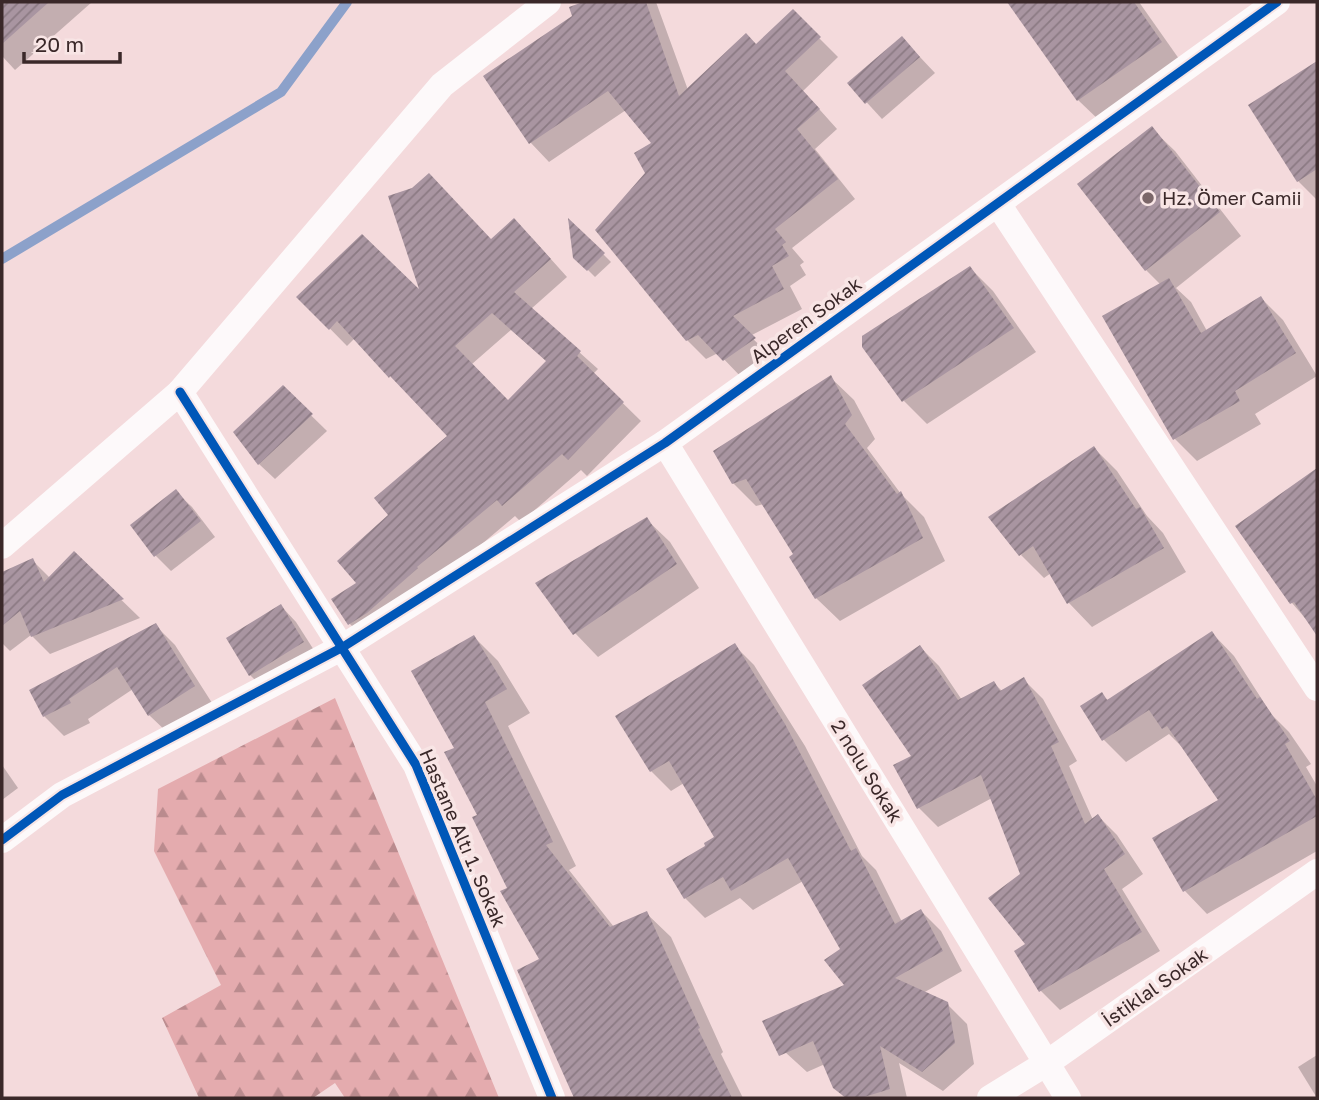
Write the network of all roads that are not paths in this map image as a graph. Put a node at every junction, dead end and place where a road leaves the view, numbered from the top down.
1 (548, 2) edge
2 (1276, 2) edge
3 (998, 204) junction
4 (180, 392) junction
5 (665, 443) junction
6 (2, 547) edge
7 (343, 647) junction
8 (1317, 688) edge
9 (2, 840) edge
10 (1317, 872) edge
11 (1047, 1063) junction
12 (552, 1098) edge
13 (990, 1098) edge
14 (1068, 1098) edge

1 - 4 street
2 - 3 street, Alperen Sokak
3 - 5 street, Alperen Sokak
3 - 8 street
4 - 6 street
4 - 7 street, Hastane Altı 1. Sokak
5 - 7 street, Alperen Sokak
5 - 11 street, 2 nolu Sokak
7 - 9 street, Alperen Sokak
7 - 12 street, Hastane Altı 1. Sokak
10 - 11 street, İstiklal Sokak
11 - 13 street, İstiklal Sokak
11 - 14 street, 2 nolu Sokak

